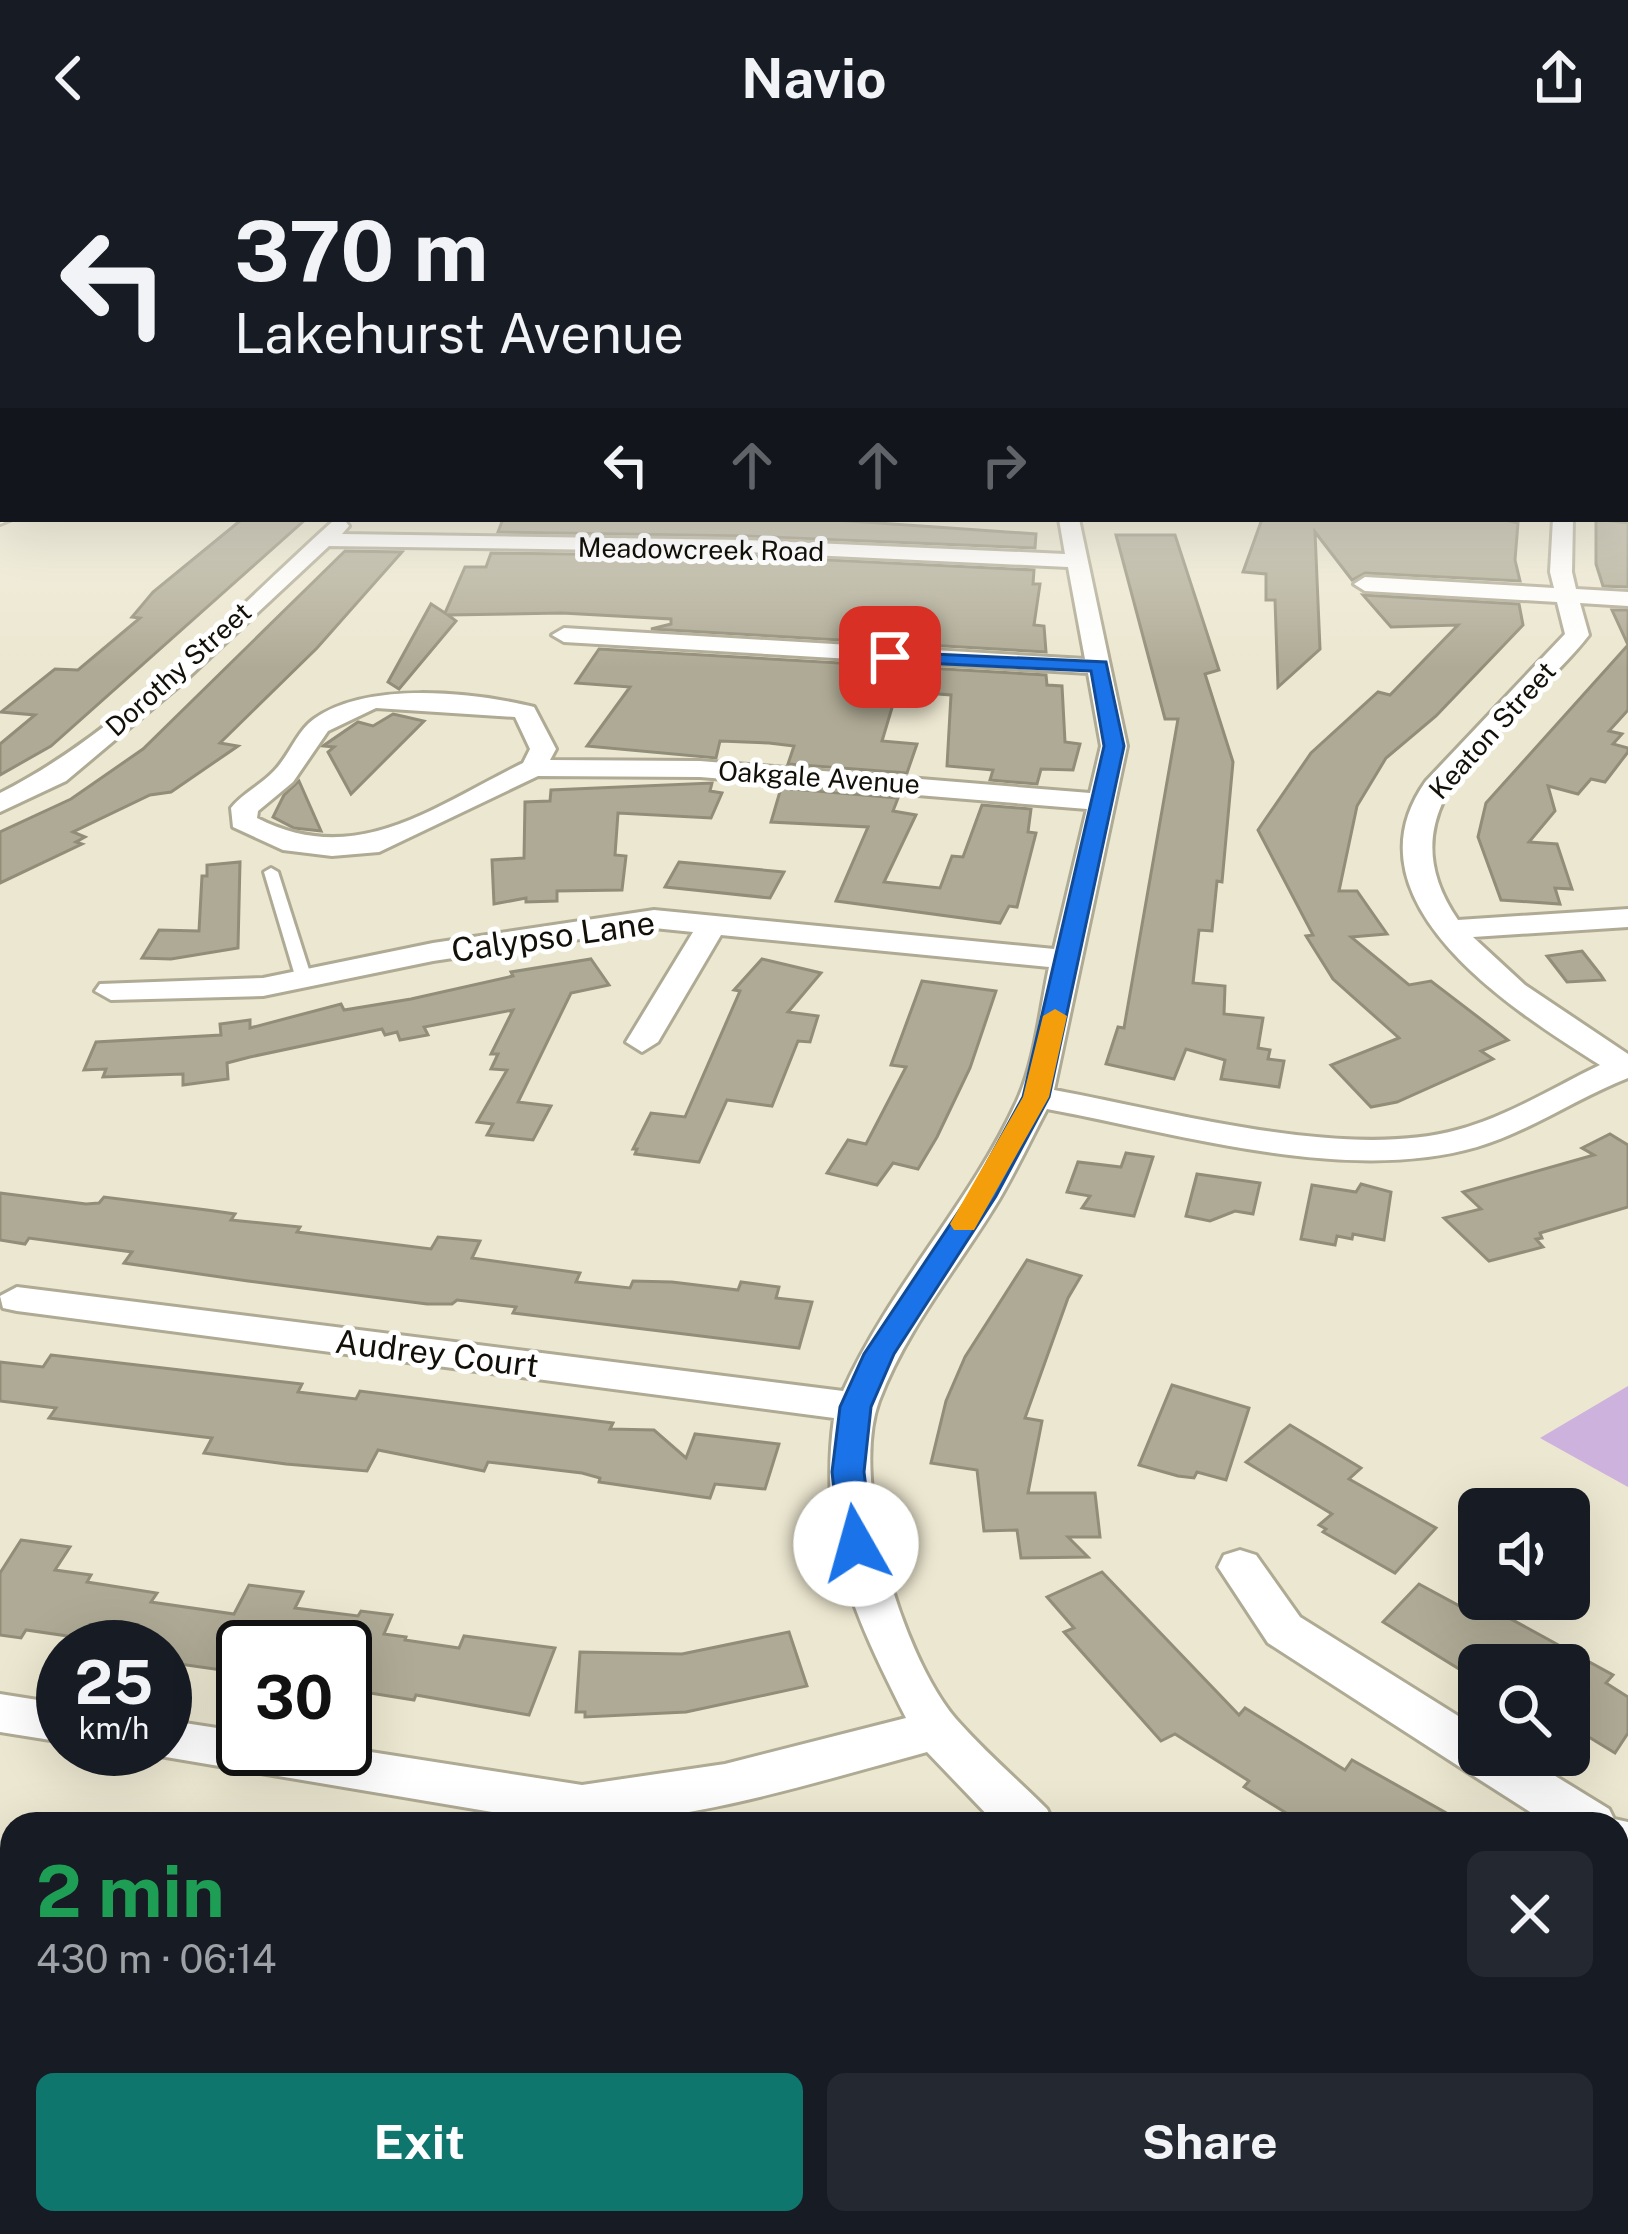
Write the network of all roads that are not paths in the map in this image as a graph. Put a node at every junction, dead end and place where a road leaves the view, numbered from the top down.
1 (343, 522) edge
2 (1070, 522) edge
3 (1563, 522) edge
4 (324, 540) junction
5 (1078, 561) junction
6 (1365, 584) dead end
7 (1567, 595) junction
8 (1628, 599) edge
9 (565, 634) dead end
10 (1099, 666) junction
11 (533, 768) junction
12 (1104, 802) junction
13 (0, 804) edge
14 (271, 872) dead end
15 (1628, 918) edge
16 (714, 922) junction
17 (1449, 930) junction
18 (1068, 960) junction
19 (304, 979) junction
20 (111, 991) dead end
21 (642, 1042) dead end
22 (1627, 1067) edge
23 (1036, 1097) junction
24 (17, 1299) dead end
25 (856, 1407) junction
26 (1240, 1567) dead end
27 (0, 1713) edge
28 (36, 1719) edge
29 (935, 1730) junction
30 (1458, 1742) edge
31 (192, 1745) edge
32 (1513, 1776) edge
33 (562, 1812) edge
34 (594, 1812) edge
35 (1017, 1812) edge
36 (1572, 1812) edge

1 - 4 street, Dorothy Street
2 - 5 street
3 - 7 street, Keaton Street
4 - 5 street, Meadowcreek Road
4 - 13 street, Dorothy Street
5 - 10 street
6 - 7 street
7 - 8 street
7 - 17 street, Keaton Street
9 - 10 street
10 - 12 street
11 - 11 street
11 - 12 street, Oakgale Avenue
12 - 18 street
14 - 19 lane
15 - 17 street
16 - 18 street, Calypso Lane
16 - 19 street, Calypso Lane
16 - 21 street
17 - 22 street, Keaton Street
18 - 23 street
19 - 20 street, Calypso Lane
22 - 23 street
23 - 25 street
24 - 25 street, Audrey Court
25 - 29 street
26 - 30 street
27 - 28 street
29 - 34 street
29 - 35 street
31 - 33 street
32 - 36 street

